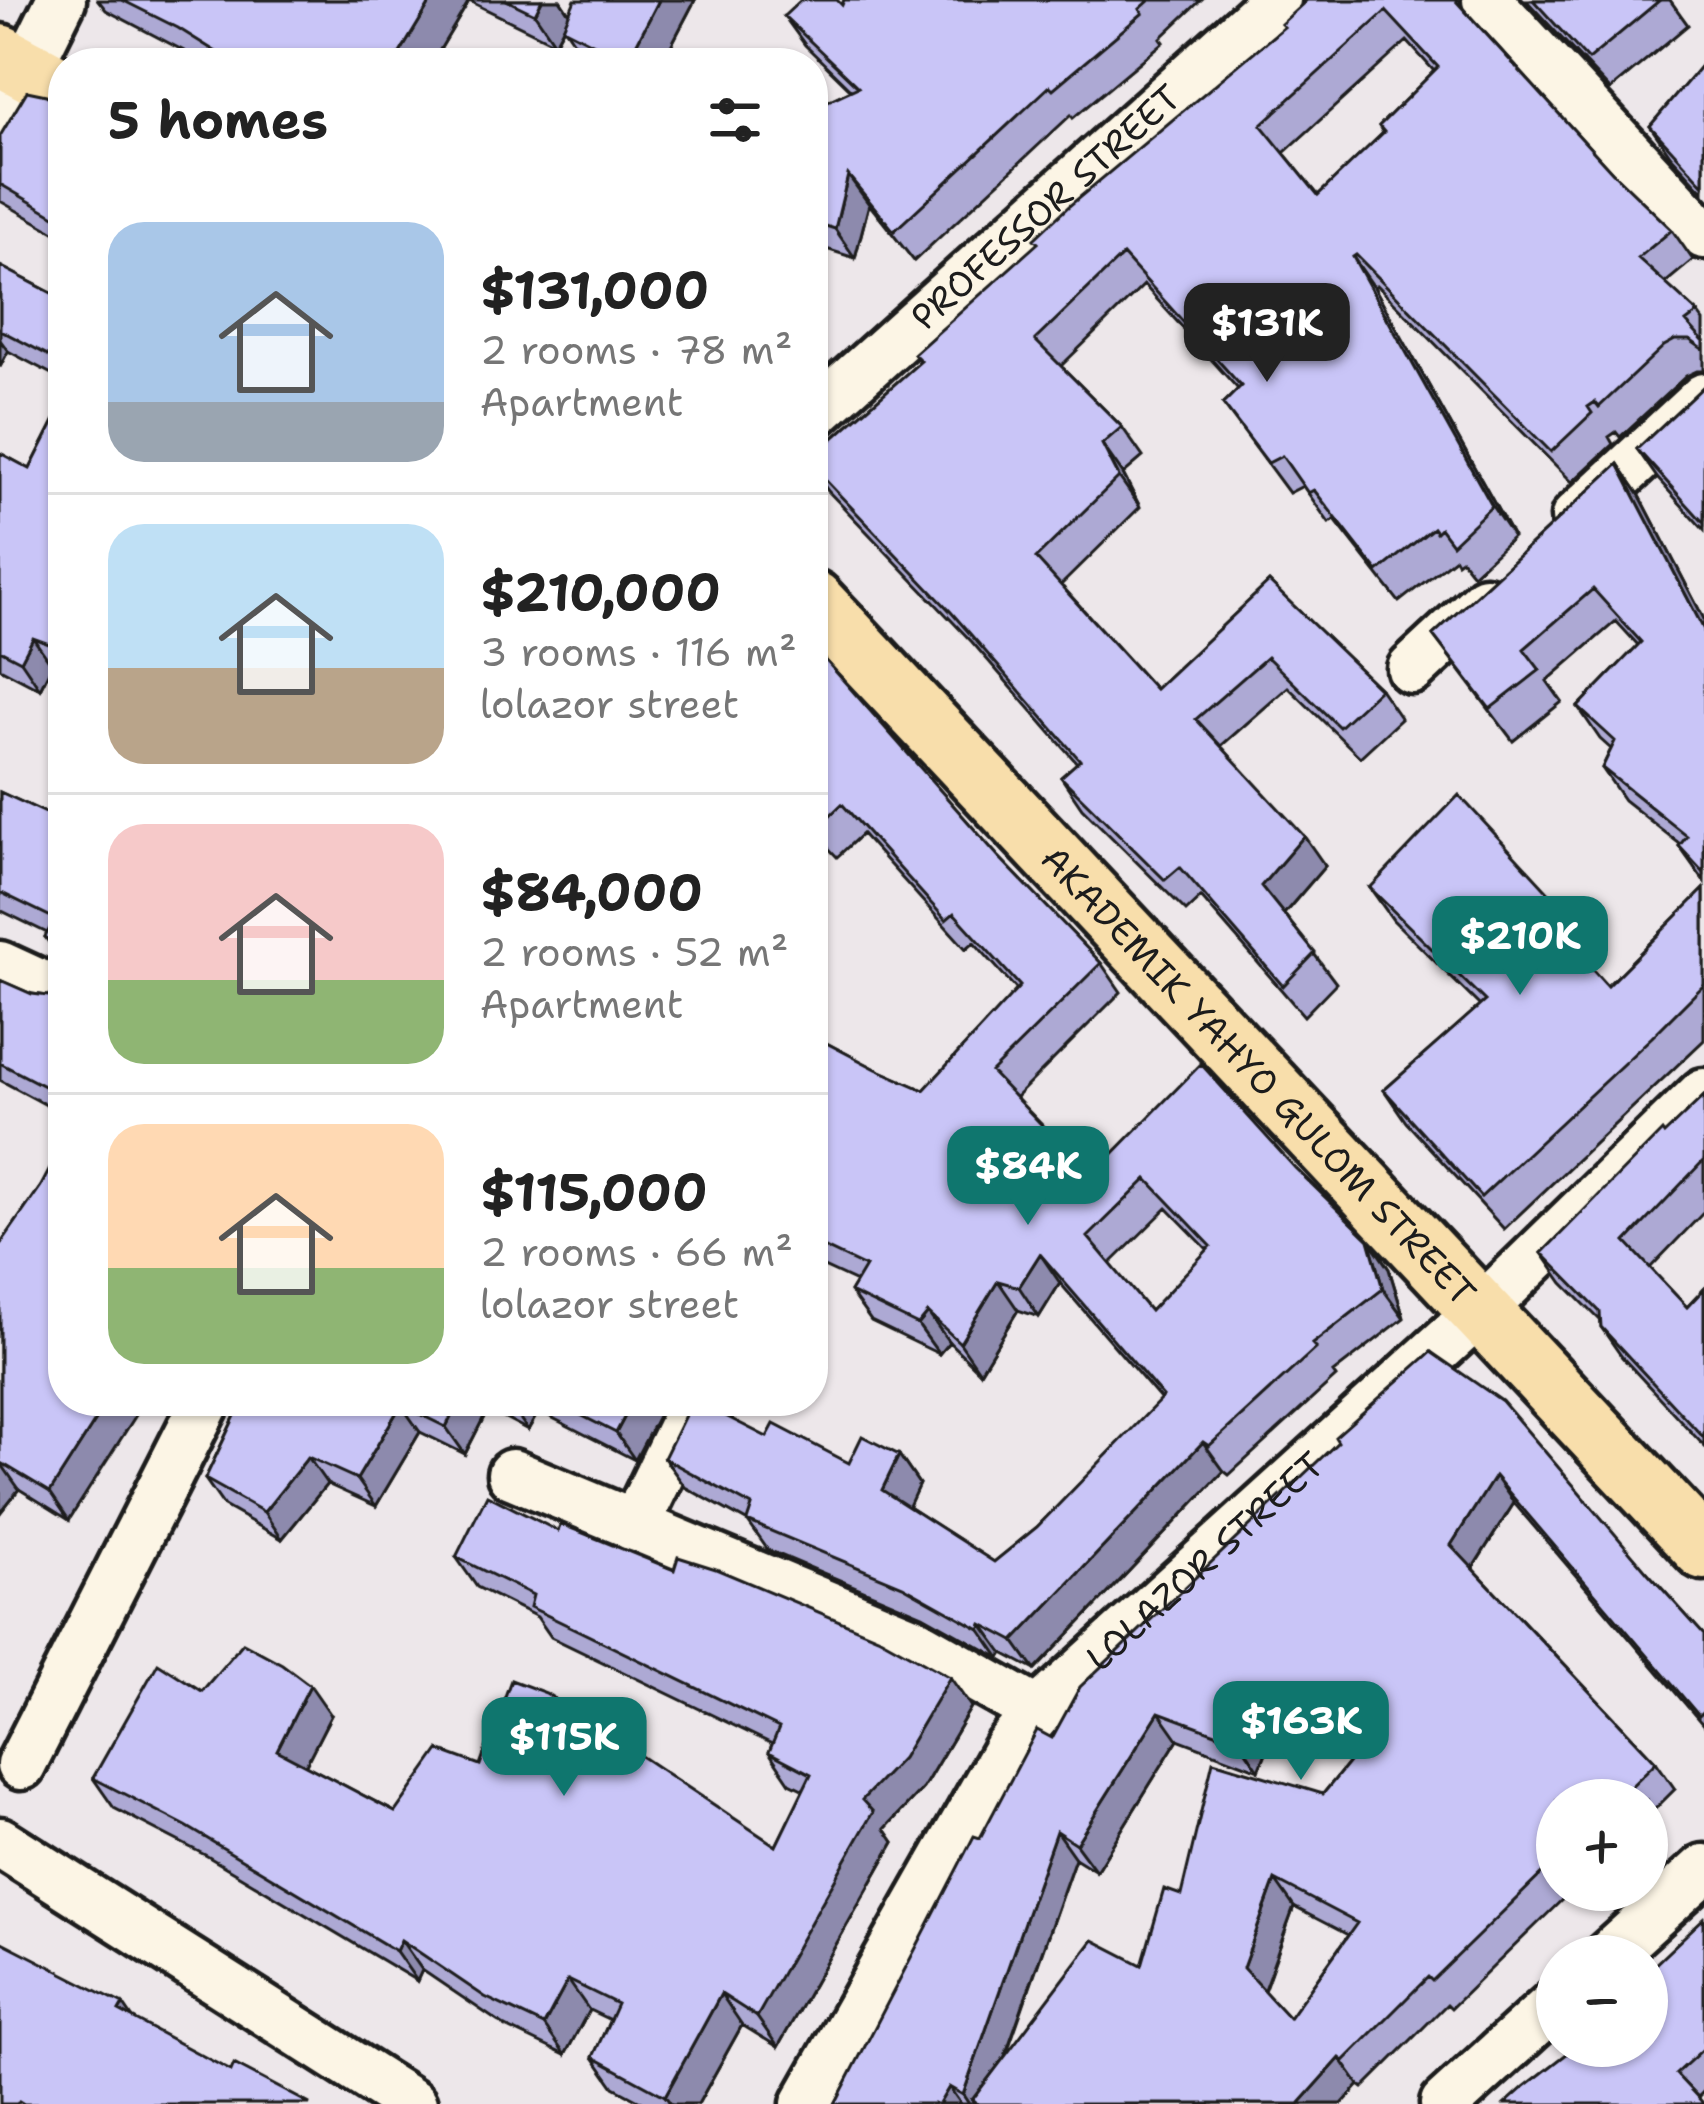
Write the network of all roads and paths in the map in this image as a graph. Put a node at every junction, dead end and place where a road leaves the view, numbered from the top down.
1 (62, 0) edge
2 (1276, 0) edge
3 (1487, 0) edge
4 (30, 71) edge
5 (0, 123) edge
6 (1704, 234) edge
7 (1704, 398) edge
8 (828, 402) edge
9 (828, 617) edge
10 (1412, 669) dead end
11 (0, 965) edge
12 (48, 988) edge
13 (1704, 1094) edge
14 (1480, 1310) junction
15 (198, 1416) edge
16 (688, 1416) edge
17 (512, 1474) dead end
18 (634, 1527) junction
19 (1704, 1549) edge
20 (1038, 1712) junction
21 (21, 1765) dead end
22 (0, 1842) edge
23 (1704, 1869) edge
24 (1631, 1935) edge
25 (1536, 2021) edge
26 (412, 2104) edge
27 (806, 2104) edge
28 (1445, 2104) edge

1 - 4 street
2 - 8 street, PROFESSOR STREET
3 - 6 street
4 - 5 street
7 - 10 street
9 - 14 main road, AKADEMIK YAHYO GULOM STREET
11 - 12 street
13 - 14 street, LOLAZOR STREET
14 - 19 main road, AKADEMIK YAHYO GULOM STREET
14 - 20 street, LOLAZOR STREET
15 - 21 street
16 - 18 street
17 - 18 street
18 - 20 street
20 - 27 street, LOLAZOR STREET
22 - 26 street
23 - 24 street
25 - 28 street

